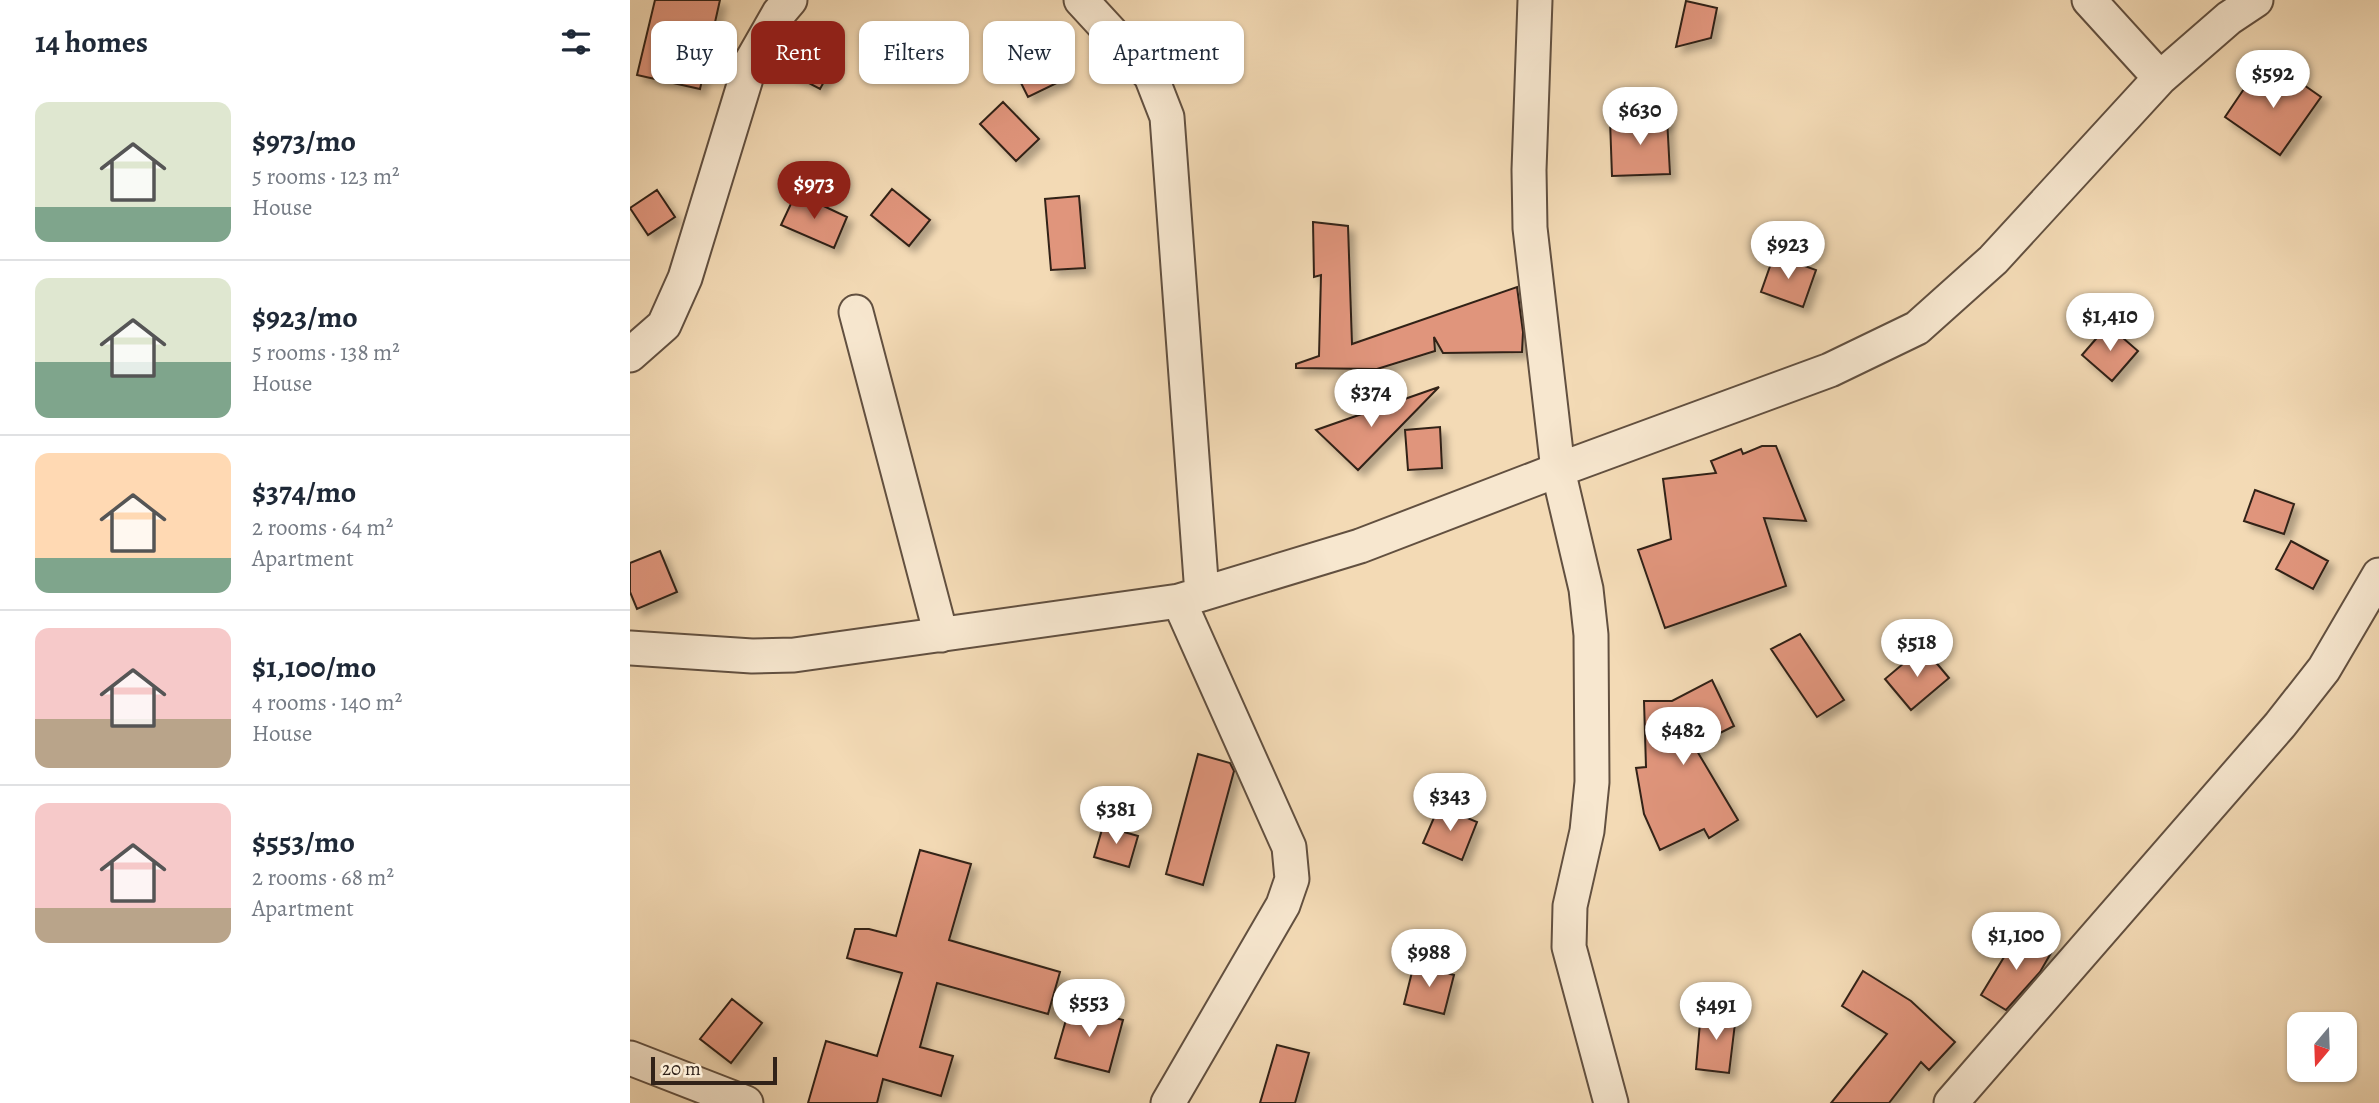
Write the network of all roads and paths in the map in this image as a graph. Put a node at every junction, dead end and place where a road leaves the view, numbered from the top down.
1 (790, 0) edge
2 (1081, 0) edge
3 (1535, 0) edge
4 (2089, 0) edge
5 (2256, 0) edge
6 (2160, 78) junction
7 (856, 312) dead end
8 (630, 355) edge
9 (1558, 470) junction
10 (2379, 575) edge
11 (1191, 598) junction
12 (941, 635) junction
13 (630, 648) edge
14 (630, 1058) edge
15 (746, 1103) edge
16 (1168, 1103) edge
17 (1611, 1103) edge
18 (1951, 1103) edge

1 - 8 street
2 - 11 street
3 - 9 street
4 - 6 street
5 - 6 street
6 - 9 street
7 - 12 street
9 - 11 street
9 - 17 street
10 - 18 street
11 - 12 street
11 - 16 street
12 - 13 street
14 - 15 street

